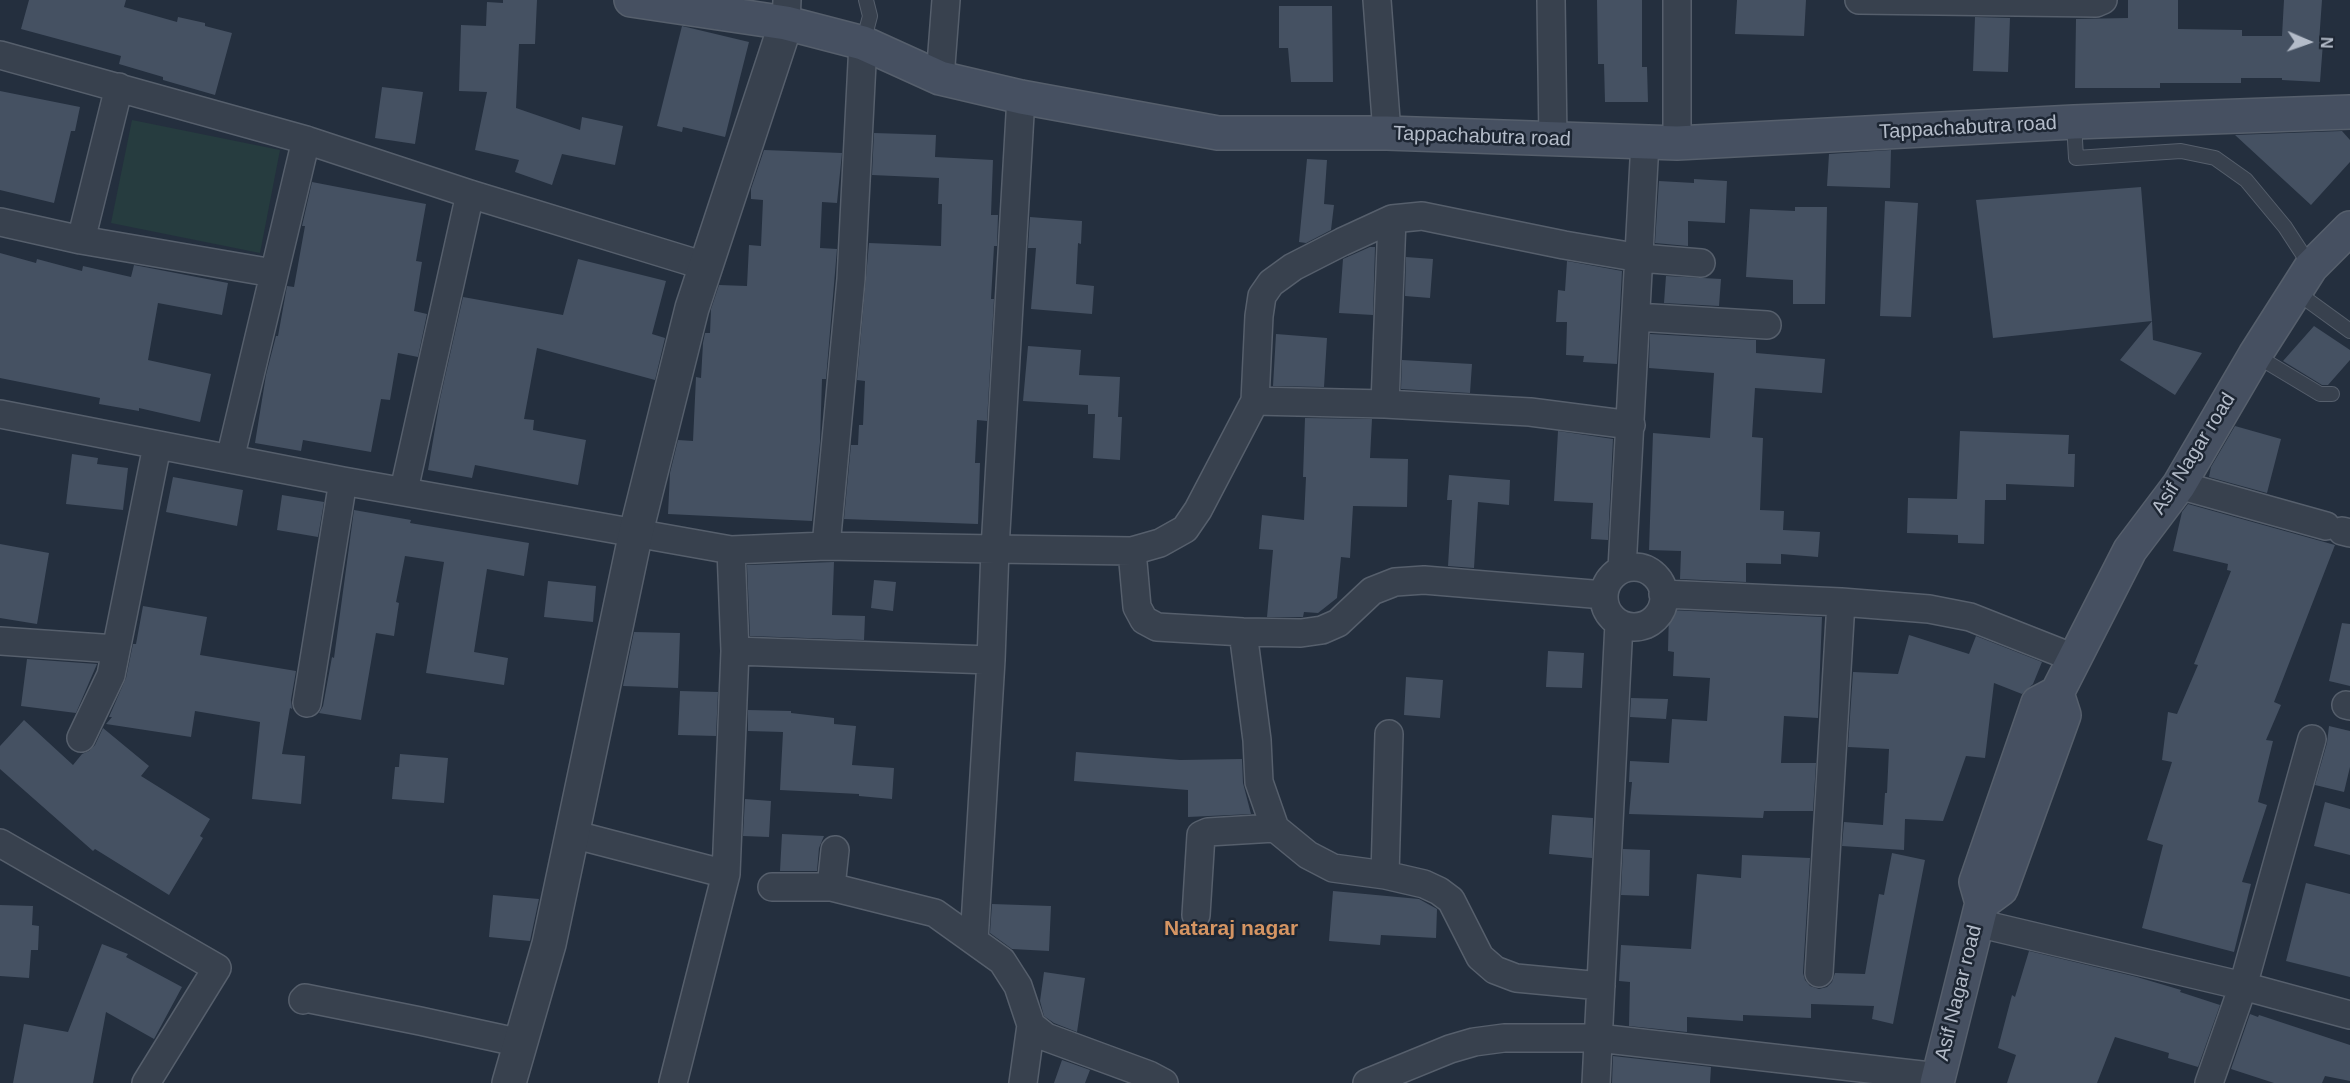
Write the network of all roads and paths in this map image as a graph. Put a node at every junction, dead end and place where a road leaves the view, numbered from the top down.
1 (631, 0) edge
2 (866, 0) edge
3 (946, 0) edge
4 (1377, 0) edge
5 (1551, 0) edge
6 (1677, 0) edge
7 (1871, 0) edge
8 (1978, 0) edge
9 (2103, 0) edge
10 (786, 11) edge
11 (863, 43) junction
12 (0, 55) edge
13 (940, 78) junction
14 (119, 87) junction
15 (1021, 97) junction
16 (2349, 114) edge
17 (2074, 122) junction
18 (1387, 133) junction
19 (306, 140) junction
20 (1553, 140) junction
21 (1645, 142) junction
22 (1677, 143) junction
23 (470, 194) junction
24 (1392, 219) junction
25 (0, 222) edge
26 (2350, 228) edge
27 (81, 240) junction
28 (1640, 258) junction
29 (1701, 263) dead end
30 (705, 266) junction
31 (273, 273) junction
32 (2303, 279) junction
33 (1636, 317) junction
34 (1767, 325) dead end
35 (2350, 331) edge
36 (2255, 355) junction
37 (2332, 394) dead end
38 (1255, 401) junction
39 (1385, 404) junction
40 (0, 414) edge
41 (1631, 425) junction
42 (157, 446) junction
43 (230, 459) junction
44 (343, 481) junction
45 (2179, 485) junction
46 (404, 490) junction
47 (2340, 530) edge
48 (636, 532) junction
49 (826, 546) junction
50 (995, 549) junction
51 (731, 550) junction
52 (1132, 551) junction
53 (1623, 569) junction
54 (1663, 594) junction
55 (1604, 595) junction
56 (1841, 602) junction
57 (1619, 623) junction
58 (1243, 632) junction
59 (0, 641) edge
60 (116, 649) junction
61 (735, 651) junction
62 (2074, 658) junction
63 (991, 660) junction
64 (307, 703) dead end
65 (1389, 734) dead end
66 (81, 738) dead end
67 (2312, 739) dead end
68 (1275, 828) junction
69 (572, 834) junction
70 (0, 843) edge
71 (835, 850) dead end
72 (726, 874) junction
73 (1384, 876) junction
74 (772, 887) dead end
75 (831, 887) junction
76 (1980, 913) junction
77 (1196, 915) dead end
78 (974, 941) junction
79 (1819, 973) dead end
80 (1601, 986) junction
81 (2243, 986) junction
82 (303, 1000) dead end
83 (2350, 1015) edge
84 (1031, 1025) junction
85 (1598, 1038) junction
86 (521, 1043) junction
87 (1938, 1080) edge
88 (146, 1083) edge
89 (509, 1083) edge
90 (673, 1083) edge
91 (1023, 1083) edge
92 (1164, 1083) edge
93 (1367, 1083) edge
94 (1596, 1083) edge
95 (2209, 1083) edge

1 - 10 main road, Tappachabutra road
2 - 11 lane
3 - 13 street
4 - 18 street
5 - 20 street
6 - 22 street
7 - 8 street
8 - 9 street
10 - 11 main road, Tappachabutra road
10 - 30 street
11 - 13 main road, Tappachabutra road
11 - 49 street
12 - 14 street
13 - 15 main road, Tappachabutra road
14 - 19 street
14 - 27 street
15 - 18 main road, Tappachabutra road
15 - 50 street
16 - 17 main road, Tappachabutra road
17 - 22 main road, Tappachabutra road
17 - 32 lane
18 - 20 main road, Tappachabutra road
19 - 23 street
19 - 31 street
20 - 21 main road, Tappachabutra road
21 - 22 main road, Tappachabutra road
21 - 28 street
23 - 30 street
23 - 46 street
24 - 28 street
24 - 38 street
24 - 39 street
25 - 27 street
26 - 32 main road, Asif Nagar road
27 - 31 street
28 - 29 street
28 - 33 street
30 - 48 street
31 - 43 street
32 - 35 lane
32 - 36 main road, Asif Nagar road
33 - 34 street
33 - 41 street
36 - 37 lane
36 - 45 main road, Asif Nagar road
38 - 39 street
38 - 52 street
39 - 41 street
40 - 42 street
41 - 53 street
42 - 43 street
42 - 60 street
43 - 44 street
44 - 46 street
44 - 64 street
45 - 47 street
45 - 62 main road, Asif Nagar road
46 - 48 street
48 - 51 street
48 - 69 street
49 - 50 street
49 - 51 street
50 - 52 street
50 - 63 street
51 - 61 street
52 - 58 street
53 - 54 street
53 - 55 street
54 - 56 street
54 - 57 street
55 - 57 street
55 - 58 street
56 - 62 street
56 - 79 street
57 - 80 street
58 - 68 street
59 - 60 street
60 - 66 street
61 - 63 street
61 - 72 street
62 - 76 main road, Asif Nagar road
63 - 78 street
65 - 73 street
67 - 81 street
68 - 73 street
68 - 77 street
69 - 72 street
69 - 86 street
70 - 88 street
71 - 75 street
72 - 90 street
73 - 80 street
74 - 75 street
75 - 78 street
76 - 81 street
76 - 87 main road, Asif Nagar road
78 - 84 street
80 - 85 street
81 - 83 street
81 - 95 street
82 - 86 street
84 - 91 street
84 - 92 street
85 - 87 street
85 - 93 street
85 - 94 street
86 - 89 street

